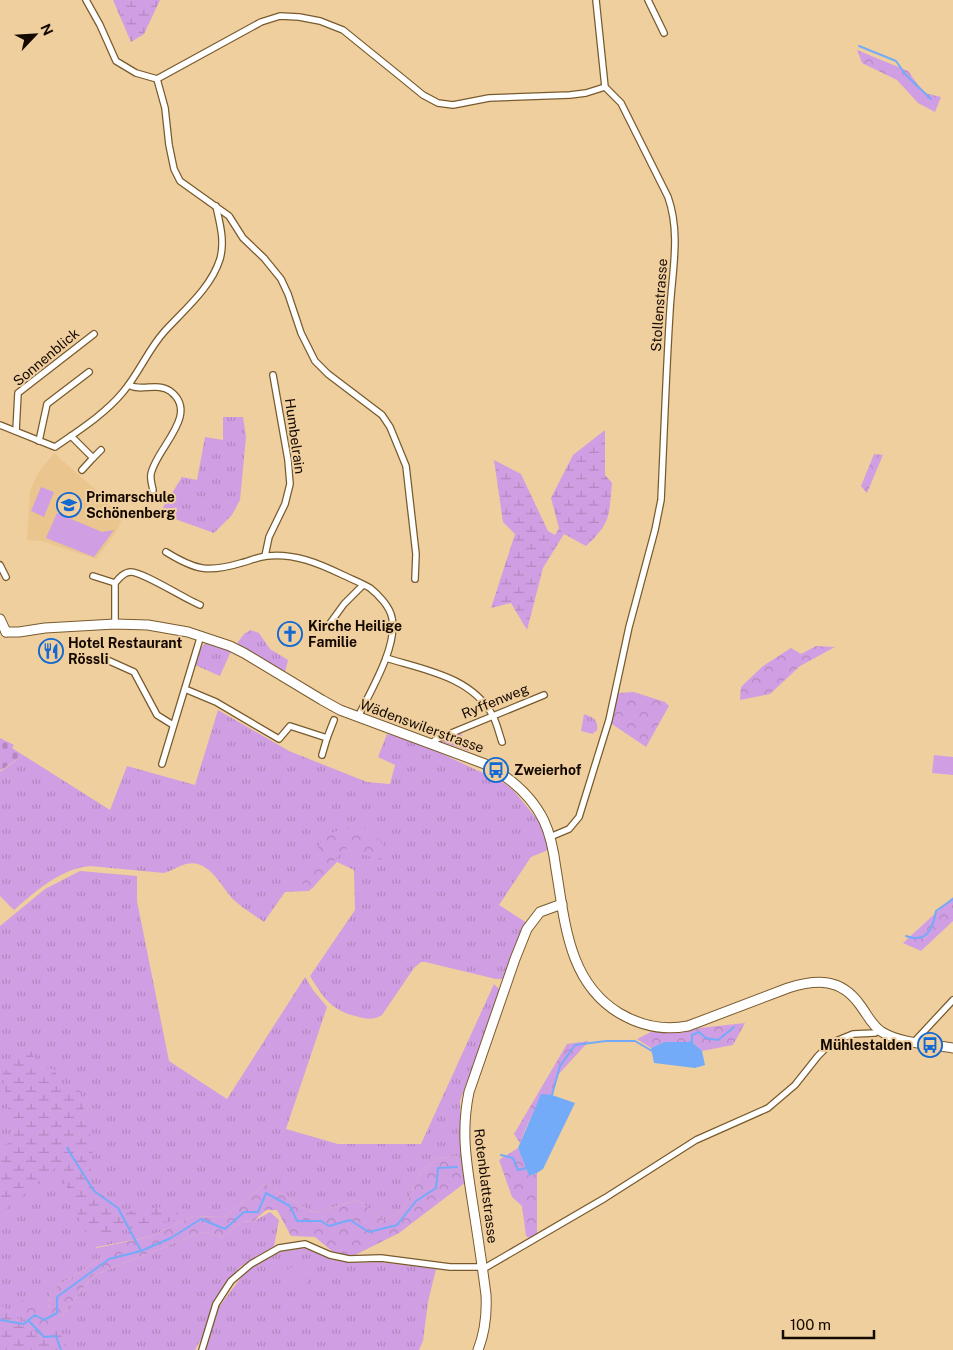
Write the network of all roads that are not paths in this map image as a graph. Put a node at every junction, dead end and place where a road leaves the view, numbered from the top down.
1 (86, 0) edge
2 (596, 0) edge
3 (648, 0) edge
4 (664, 32) dead end
5 (157, 79) junction
6 (605, 87) junction
7 (216, 206) junction
8 (94, 334) dead end
9 (89, 372) dead end
10 (273, 375) dead end
11 (129, 385) junction
12 (0, 425) edge
13 (16, 431) junction
14 (71, 436) junction
15 (39, 441) junction
16 (101, 450) dead end
17 (93, 458) junction
18 (82, 470) dead end
19 (153, 490) dead end
20 (166, 552) dead end
21 (266, 556) junction
22 (0, 565) edge
23 (93, 576) dead end
24 (6, 577) dead end
25 (415, 579) dead end
26 (115, 583) junction
27 (363, 585) junction
28 (200, 605) dead end
29 (0, 619) edge
30 (115, 624) junction
31 (328, 626) dead end
32 (3, 634) edge
33 (200, 635) junction
34 (386, 658) junction
35 (105, 659) dead end
36 (185, 689) junction
37 (544, 695) dead end
38 (494, 716) junction
39 (358, 717) junction
40 (334, 720) dead end
41 (173, 725) junction
42 (327, 738) junction
43 (502, 742) dead end
44 (430, 744) junction
45 (322, 754) dead end
46 (162, 764) dead end
47 (550, 837) junction
48 (562, 904) junction
49 (953, 1000) edge
50 (880, 1030) junction
51 (914, 1042) junction
52 (953, 1048) edge
53 (483, 1268) junction
54 (202, 1350) edge
55 (478, 1350) edge

1 - 5 street
2 - 6 street
3 - 4 street
5 - 6 street
5 - 7 street
6 - 47 street, Stollenstrasse
7 - 11 street
7 - 25 street
8 - 13 street, Sonnenblick
9 - 15 street
10 - 21 street, Humbelrain
11 - 14 street
11 - 19 street
12 - 13 street
13 - 15 street
14 - 15 street
14 - 17 street
16 - 17 street
17 - 18 street
20 - 21 street
21 - 27 street
22 - 24 street
23 - 26 street
26 - 28 street
26 - 30 street
27 - 31 street
27 - 34 street
29 - 32 street
30 - 32 street, Wädenswilerstrasse
30 - 33 street, Wädenswilerstrasse
33 - 36 street
33 - 39 street, Wädenswilerstrasse
34 - 38 street
34 - 39 street
35 - 41 street
36 - 41 street
36 - 42 street
37 - 38 street, Ryffenweg
38 - 43 street
38 - 44 street, Ryffenweg
39 - 44 street, Wädenswilerstrasse
40 - 42 street
41 - 46 street
42 - 45 street
44 - 47 street, Wädenswilerstrasse
47 - 48 street, Wädenswilerstrasse
48 - 50 street, Wädenswilerstrasse
48 - 53 street, Rotenblattstrasse
49 - 51 street
50 - 51 street, Wädenswilerstrasse
50 - 53 street
51 - 52 street, Wädenswilerstrasse
53 - 54 street
53 - 55 street, Rotenblattstrasse

